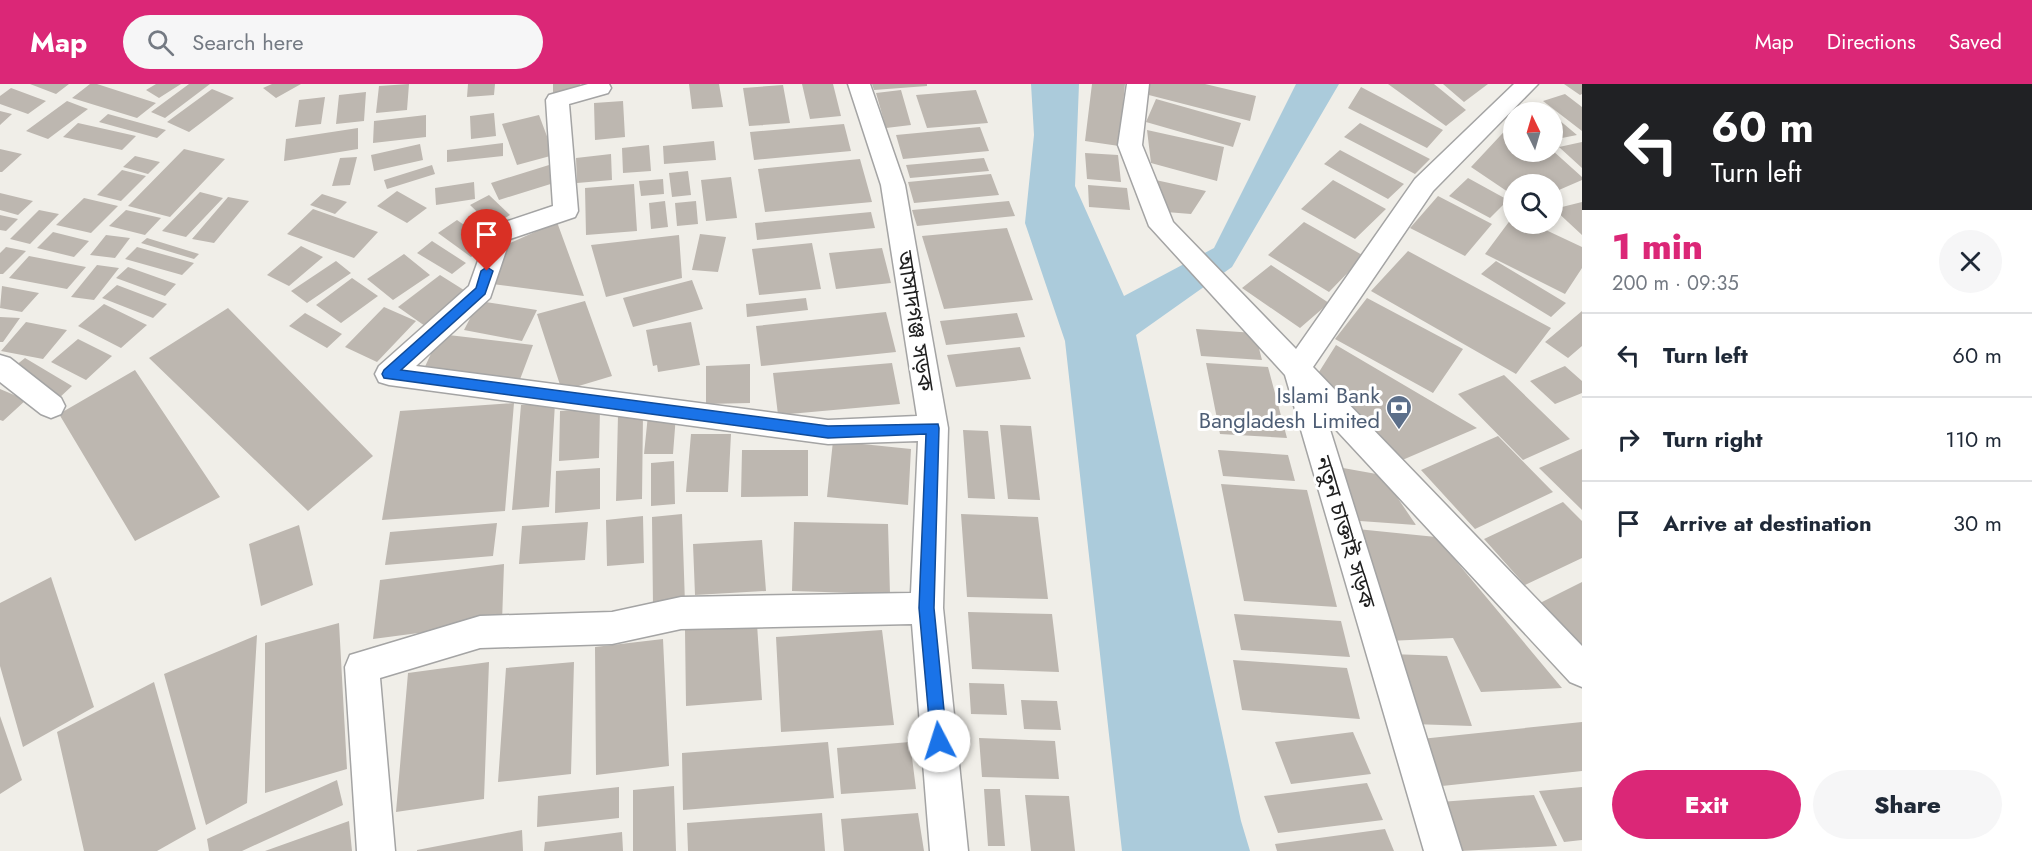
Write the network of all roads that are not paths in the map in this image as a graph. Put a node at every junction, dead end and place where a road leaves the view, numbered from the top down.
1 (859, 84) edge
2 (1138, 84) edge
3 (1527, 84) edge
4 (600, 88) dead end
5 (0, 366) edge
6 (1297, 369) junction
7 (51, 406) dead end
8 (933, 428) junction
9 (927, 608) junction
10 (1582, 670) edge
11 (376, 851) edge
12 (949, 851) edge
13 (1443, 851) edge

1 - 8 street, আসাদগঞ্জ সড়ক
2 - 6 street
3 - 6 street
4 - 8 street
5 - 7 street
6 - 10 street, নতুন চাক্তাই সড়ক
6 - 13 street, নতুন চাক্তাই সড়ক
8 - 9 street, আসাদগঞ্জ সড়ক
9 - 11 street
9 - 12 street, আসাদগঞ্জ সড়ক

